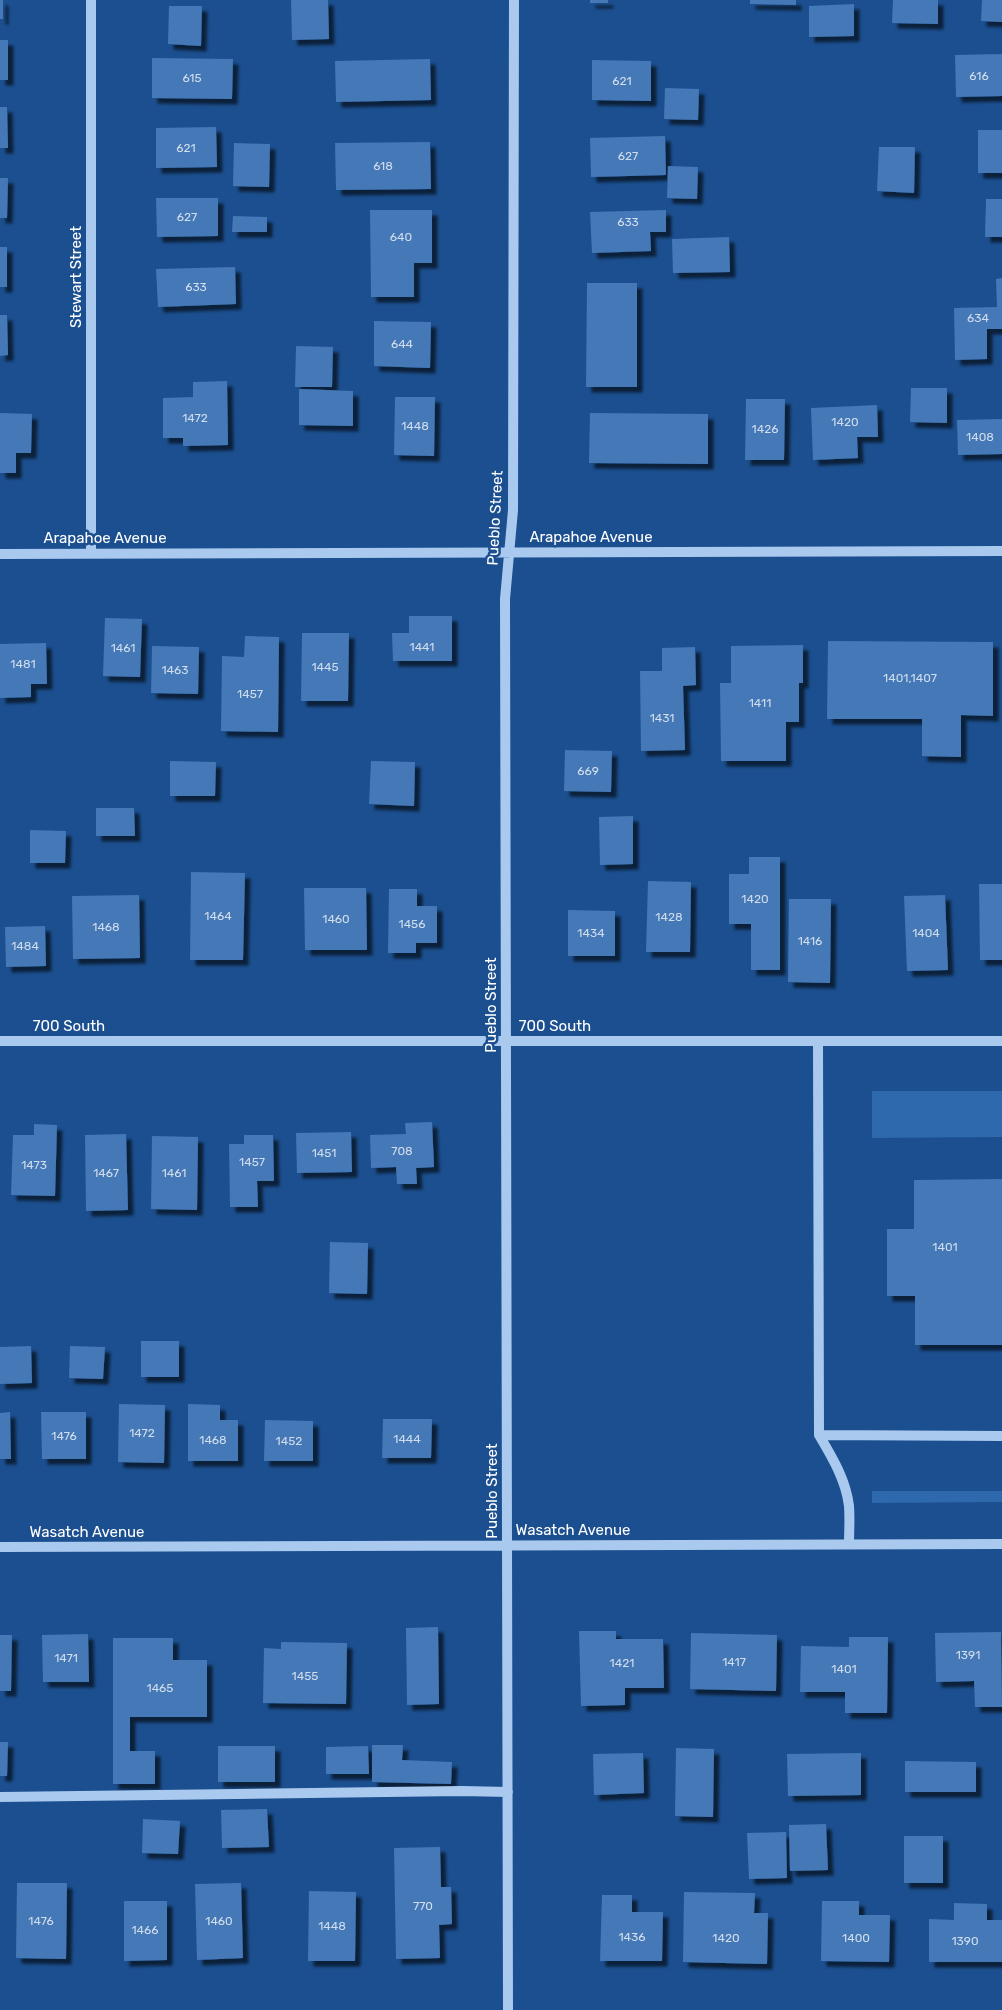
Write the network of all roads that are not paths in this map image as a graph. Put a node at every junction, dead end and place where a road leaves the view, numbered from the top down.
1 (91, 0) edge
2 (514, 0) edge
3 (1002, 551) edge
4 (509, 552) junction
5 (0, 554) edge
6 (91, 554) junction
7 (0, 1041) edge
8 (506, 1041) junction
9 (818, 1041) junction
10 (1002, 1041) edge
11 (819, 1435) junction
12 (1002, 1436) edge
13 (849, 1544) junction
14 (1002, 1544) edge
15 (507, 1545) junction
16 (0, 1547) edge
17 (508, 1792) junction
18 (0, 1797) edge
19 (508, 2010) edge

1 - 6 street, Stewart Street
2 - 4 street, Pueblo Street
3 - 4 street, Arapahoe Avenue
4 - 6 street, Arapahoe Avenue
4 - 8 street, Pueblo Street
5 - 6 street, Arapahoe Avenue
7 - 8 street, 700 South
8 - 9 street, 700 South
8 - 15 street, Pueblo Street
9 - 10 street, 700 South
9 - 11 street
11 - 12 street
11 - 13 street
13 - 14 street, Wasatch Avenue
13 - 15 street, Wasatch Avenue
15 - 16 street, Wasatch Avenue
15 - 17 street, Pueblo Street
17 - 18 street
17 - 19 street, Pueblo Street

